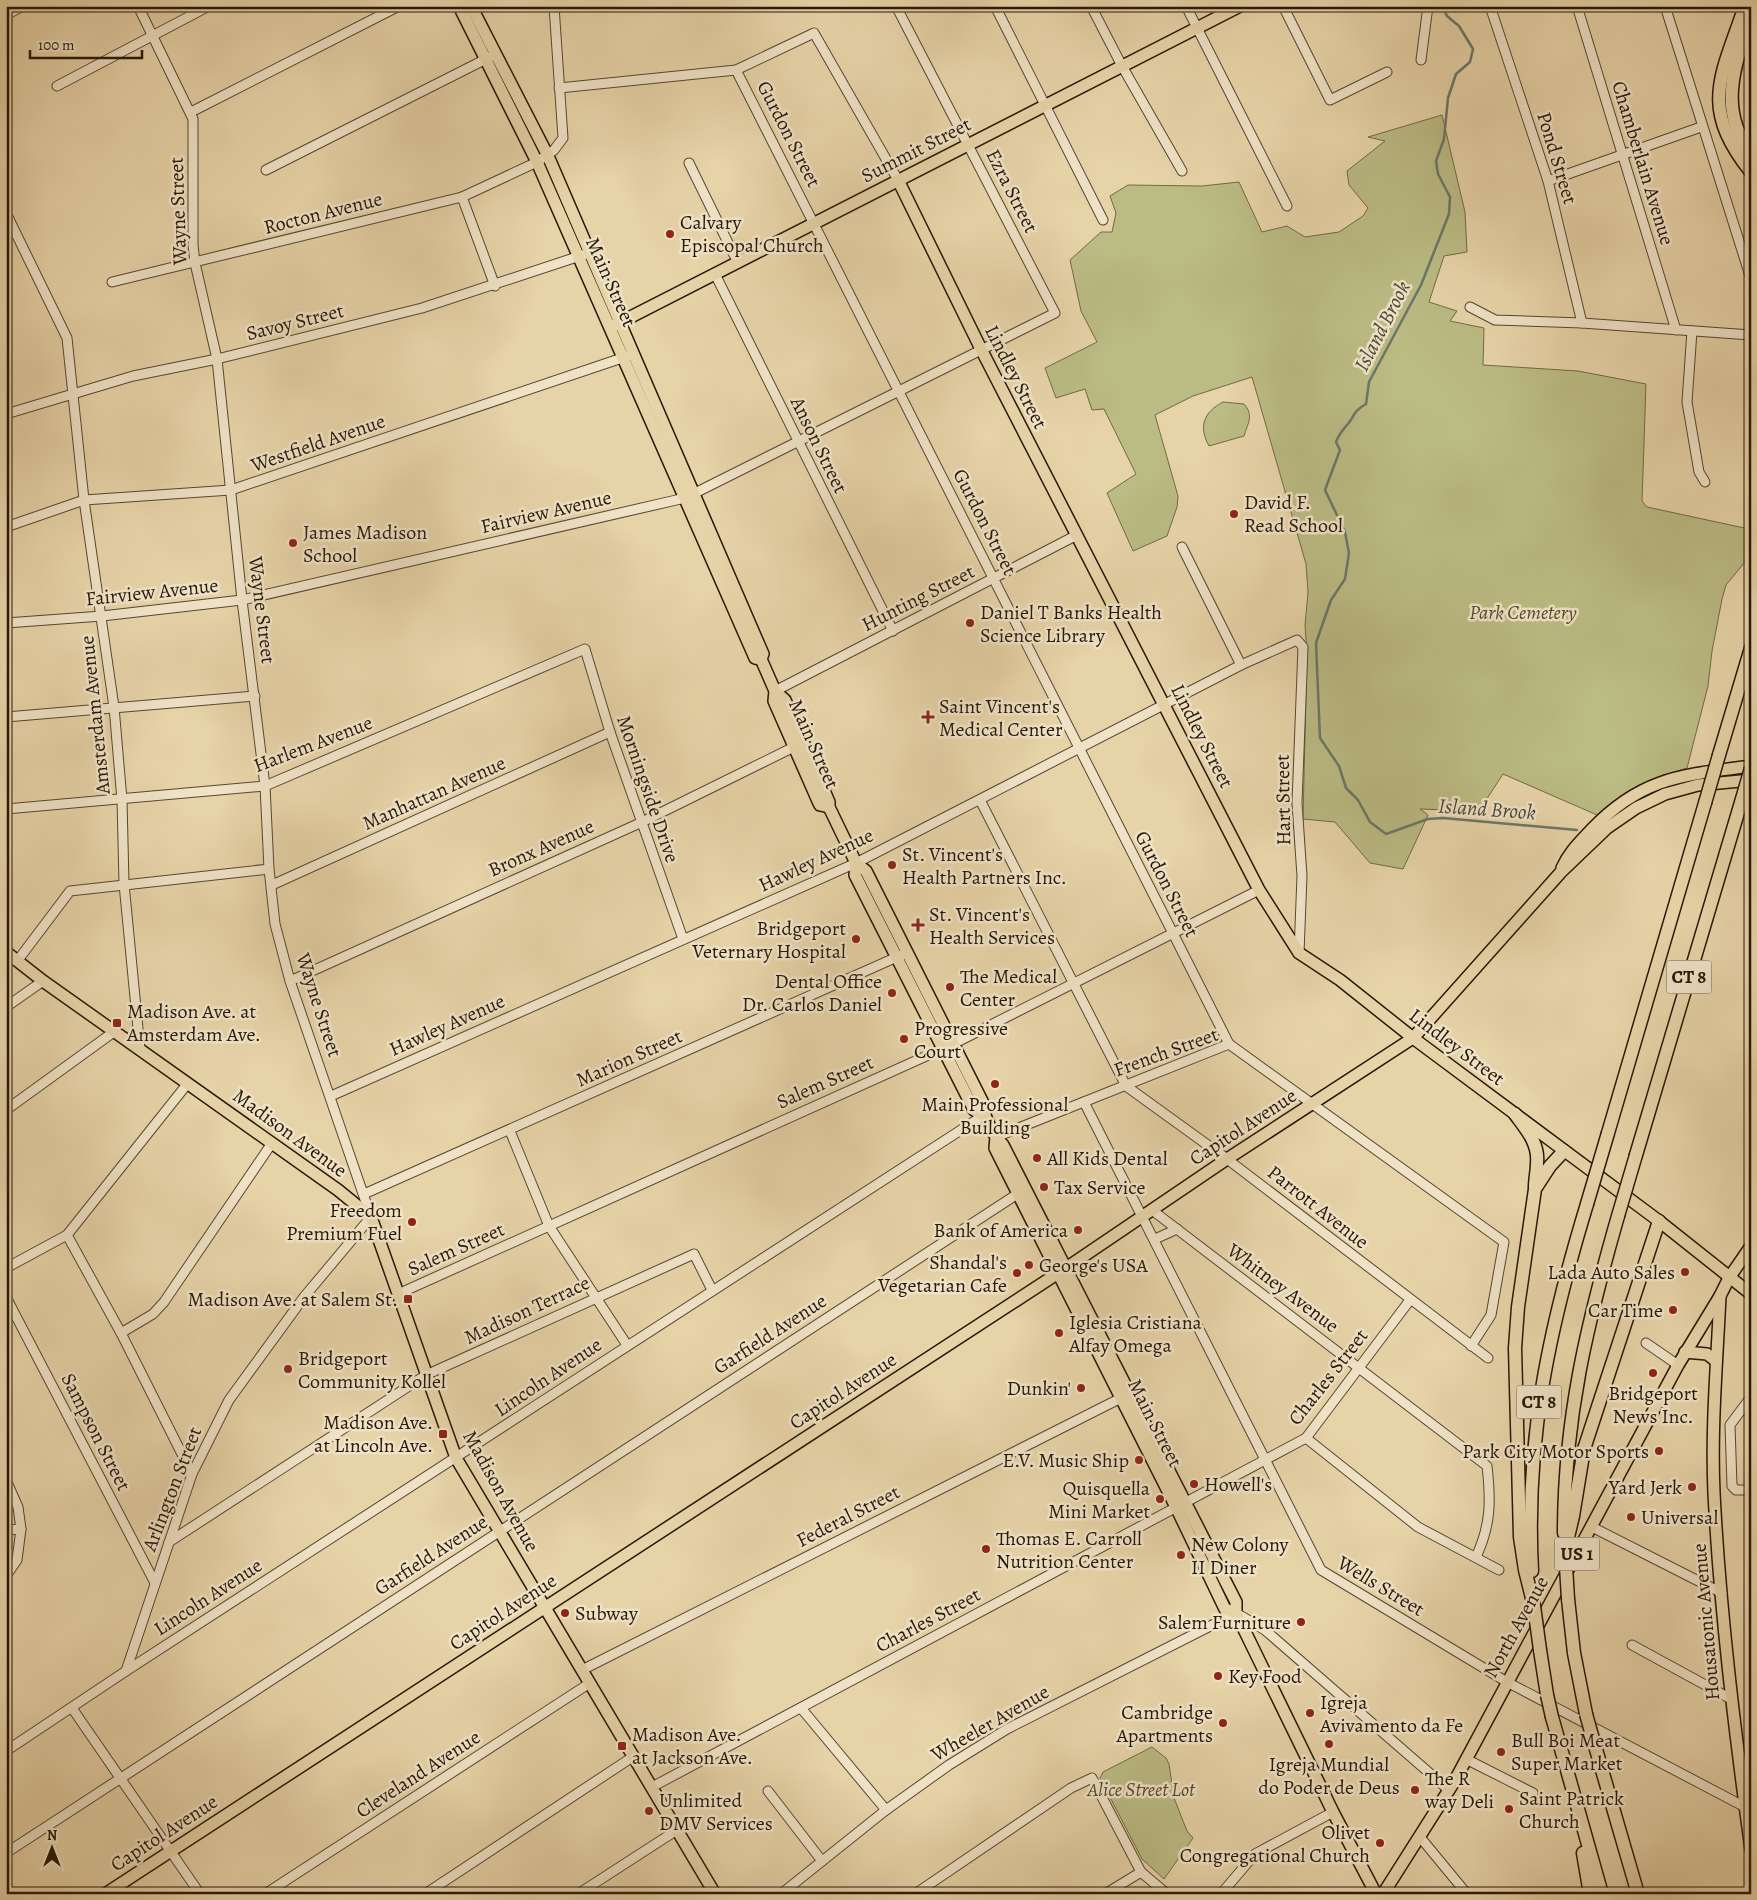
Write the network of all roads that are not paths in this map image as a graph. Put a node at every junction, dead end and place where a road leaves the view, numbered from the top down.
1 (23, 6) edge
2 (138, 6) edge
3 (209, 6) edge
4 (399, 6) edge
5 (459, 6) edge
6 (471, 6) edge
7 (554, 6) edge
8 (896, 6) edge
9 (995, 6) edge
10 (1091, 6) edge
11 (1186, 6) edge
12 (1240, 6) edge
13 (1283, 6) edge
14 (1428, 6) edge
15 (1490, 6) edge
16 (1577, 6) edge
17 (1665, 6) edge
18 (1745, 6) edge
19 (6, 15) edge
20 (1751, 17) edge
21 (1197, 28) junction
22 (152, 35) junction
23 (1751, 43) edge
24 (490, 58) junction
25 (1421, 60) dead end
26 (1122, 66) junction
27 (736, 70) junction
28 (1387, 72) dead end
29 (57, 86) dead end
30 (559, 88) junction
31 (1731, 88) junction
32 (1044, 105) junction
33 (191, 112) junction
34 (1701, 127) junction
35 (968, 144) junction
36 (1751, 152) edge
37 (1622, 154) junction
38 (548, 156) junction
39 (537, 162) junction
40 (689, 163) dead end
41 (266, 170) dead end
42 (1182, 171) dead end
43 (1751, 172) edge
44 (898, 180) junction
45 (1548, 181) junction
46 (462, 197) junction
47 (1287, 206) dead end
48 (6, 213) edge
49 (1103, 220) dead end
50 (815, 224) junction
51 (584, 254) junction
52 (195, 263) junction
53 (738, 263) junction
54 (715, 274) junction
55 (1751, 279) edge
56 (112, 282) dead end
57 (495, 286) junction
58 (1470, 307) dead end
59 (1055, 313) joint
60 (1582, 323) junction
61 (615, 325) junction
62 (1676, 330) junction
63 (1692, 331) junction
64 (1751, 335) edge
65 (981, 349) junction
66 (629, 356) junction
67 (217, 359) junction
68 (73, 393) junction
69 (899, 393) junction
70 (6, 414) edge
71 (799, 442) junction
72 (1705, 482) dead end
73 (231, 490) junction
74 (690, 496) junction
75 (84, 500) junction
76 (6, 527) edge
77 (1077, 535) junction
78 (1182, 547) dead end
79 (994, 578) junction
80 (242, 600) junction
81 (102, 616) junction
82 (6, 623) edge
83 (893, 631) junction
84 (1303, 647) joint
85 (1751, 648) edge
86 (586, 649) joint
87 (1241, 665) junction
88 (775, 691) junction
89 (255, 696) junction
90 (1165, 705) junction
91 (114, 707) junction
92 (6, 717) edge
93 (610, 732) junction
94 (798, 744) junction
95 (1080, 749) junction
96 (1751, 767) edge
97 (1751, 780) edge
98 (265, 786) junction
99 (122, 800) junction
100 (980, 800) junction
101 (6, 809) edge
102 (640, 823) junction
103 (856, 863) junction
104 (269, 869) junction
105 (1561, 872) junction
106 (124, 884) junction
107 (272, 885) junction
108 (1259, 890) junction
109 (1171, 933) junction
110 (683, 939) junction
111 (6, 952) edge
112 (1299, 953) junction
113 (902, 955) junction
114 (18, 960) junction
115 (43, 981) junction
116 (290, 981) junction
117 (1072, 984) junction
118 (6, 1007) edge
119 (115, 1031) junction
120 (1413, 1038) junction
121 (1229, 1044) junction
122 (948, 1046) junction
123 (140, 1049) junction
124 (188, 1083) junction
125 (1126, 1086) junction
126 (331, 1096) junction
127 (1084, 1102) junction
128 (1313, 1103) junction
129 (6, 1110) edge
130 (1515, 1114) junction
131 (984, 1115) junction
132 (510, 1130) junction
133 (996, 1137) junction
134 (272, 1143) junction
135 (1564, 1151) junction
136 (1227, 1159) junction
137 (1535, 1189) junction
138 (1021, 1191) junction
139 (364, 1194) junction
140 (1148, 1213) junction
141 (371, 1217) junction
142 (1659, 1221) junction
143 (549, 1226) junction
144 (1177, 1229) junction
145 (67, 1235) junction
146 (1155, 1239) junction
147 (1751, 1246) edge
148 (6, 1268) edge
149 (1062, 1271) junction
150 (1729, 1278) junction
151 (712, 1290) junction
152 (398, 1294) junction
153 (1751, 1294) edge
154 (1720, 1296) junction
155 (6, 1297) edge
156 (597, 1297) junction
157 (1410, 1300) junction
158 (121, 1333) junction
159 (1646, 1343) dead end
160 (627, 1345) junction
161 (1471, 1346) junction
162 (1685, 1352) junction
163 (1488, 1358) dead end
164 (1716, 1361) junction
165 (1678, 1365) junction
166 (1359, 1367) junction
167 (426, 1375) junction
168 (1125, 1396) junction
169 (1751, 1397) edge
170 (1306, 1438) junction
171 (456, 1458) junction
172 (1266, 1459) junction
173 (192, 1474) junction
174 (6, 1480) edge
175 (1751, 1490) edge
176 (1181, 1504) junction
177 (1592, 1527) junction
178 (21, 1529) junction
179 (6, 1530) edge
180 (500, 1531) junction
181 (169, 1542) junction
182 (1565, 1550) junction
183 (1476, 1557) junction
184 (1499, 1570) dead end
185 (6, 1576) edge
186 (155, 1583) junction
187 (1722, 1593) junction
188 (1534, 1606) junction
189 (545, 1607) junction
190 (1236, 1613) junction
191 (1632, 1645) dead end
192 (582, 1670) junction
193 (126, 1671) junction
194 (1507, 1682) junction
195 (590, 1683) junction
196 (1731, 1699) junction
197 (72, 1708) junction
198 (801, 1708) junction
199 (6, 1751) edge
200 (634, 1756) junction
201 (1466, 1759) junction
202 (121, 1778) junction
203 (652, 1786) junction
204 (1572, 1789) junction
205 (1449, 1790) junction
206 (768, 1791) dead end
207 (1533, 1792) dead end
208 (1745, 1807) junction
209 (886, 1810) junction
210 (1333, 1812) junction
211 (677, 1830) junction
212 (1420, 1837) junction
213 (171, 1850) junction
214 (1751, 1850) edge
215 (6, 1853) edge
216 (822, 1862) junction
217 (1141, 1872) junction
218 (106, 1894) edge
219 (200, 1894) edge
220 (265, 1894) edge
221 (424, 1894) edge
222 (578, 1894) edge
223 (716, 1894) edge
224 (781, 1894) edge
225 (915, 1894) edge
226 (1106, 1894) edge
227 (1167, 1894) edge
228 (1221, 1894) edge
229 (1376, 1894) edge
230 (1383, 1894) edge
231 (1467, 1894) edge
232 (1590, 1894) edge
233 (1602, 1894) edge
234 (1638, 1894) edge

1 - 19 street
2 - 22 street, Wayne Street
3 - 22 street
4 - 33 street
5 - 24 main road, Main Street
6 - 24 main road, Main Street
7 - 30 street
8 - 35 street, Ezra Street
9 - 32 street
10 - 26 street
11 - 21 street
12 - 21 main road, Summit Street
13 - 28 street
14 - 25 street
15 - 45 street, Pond Street
16 - 37 street, Chamberlain Avenue
17 - 34 street
18 - 43 highway
20 - 31 highway
21 - 26 main road, Summit Street
21 - 47 street
22 - 29 street
22 - 33 street, Wayne Street
23 - 31 highway
24 - 38 main road, Main Street
24 - 39 main road, Main Street
24 - 41 street
26 - 32 main road, Summit Street
26 - 42 street
27 - 30 street
27 - 44 street, Lindley Street
27 - 50 street, Gurdon Street
30 - 38 street
31 - 36 highway
32 - 35 main road, Summit Street
32 - 49 street
33 - 52 street, Wayne Street
34 - 37 street
34 - 55 street
35 - 44 main road, Summit Street
35 - 59 street, Ezra Street
37 - 45 street
37 - 62 street, Chamberlain Avenue
38 - 39 street, Rocton Avenue
38 - 51 main road, Main Street
39 - 46 street, Rocton Avenue
39 - 51 main road, Main Street
40 - 53 street
44 - 50 main road, Summit Street
44 - 65 main road, Lindley Street
45 - 60 street, Pond Street
46 - 52 street, Rocton Avenue
46 - 57 street
48 - 68 street, Amsterdam Avenue
50 - 53 main road, Summit Street
50 - 69 street, Gurdon Street
51 - 57 street, Savoy Street
51 - 61 main road, Main Street
52 - 56 street, Rocton Avenue
52 - 67 street, Wayne Street
53 - 54 main road, Summit Street
54 - 61 main road, Summit Street
54 - 71 street, Anson Street
57 - 67 street, Savoy Street
58 - 60 street
59 - 65 street, Fairview Avenue
60 - 62 street
61 - 66 main road, Main Street
62 - 63 street
63 - 64 street
63 - 72 street
65 - 69 street, Fairview Avenue
65 - 77 main road, Lindley Street
66 - 73 street, Westfield Avenue
66 - 74 main road, Main Street
67 - 68 street, Savoy Street
67 - 73 street, Wayne Street
68 - 70 street, Savoy Street
68 - 75 street, Amsterdam Avenue
69 - 71 street, Fairview Avenue
69 - 79 street, Gurdon Street
71 - 74 street, Fairview Avenue
71 - 83 street, Anson Street
73 - 75 street, Westfield Avenue
73 - 80 street, Wayne Street
74 - 80 street, Fairview Avenue
74 - 88 main road, Main Street
75 - 76 street, Westfield Avenue
75 - 81 street, Amsterdam Avenue
77 - 79 street, Hunting Street
77 - 90 main road, Lindley Street
78 - 87 street
79 - 83 street, Hunting Street
79 - 95 street, Gurdon Street
80 - 81 street, Fairview Avenue
80 - 89 street, Wayne Street
81 - 82 street, Fairview Avenue
81 - 91 street, Amsterdam Avenue
83 - 88 street, Hunting Street
84 - 87 street, Hawley Avenue
84 - 112 street, Hart Street
85 - 188 highway, CT 8, bridge
86 - 93 street, Morningside Drive
86 - 98 street, Harlem Avenue
87 - 90 street, Hawley Avenue
88 - 94 main road, Main Street
89 - 91 street
89 - 98 street, Wayne Street
90 - 95 street, Hawley Avenue
90 - 108 main road, Lindley Street
91 - 92 street
91 - 99 street, Amsterdam Avenue
93 - 102 street, Morningside Drive
93 - 107 street, Manhattan Avenue
94 - 102 street, Bronx Avenue
94 - 103 main road, Main Street
95 - 100 street, Hawley Avenue
95 - 109 street, Gurdon Street
96 - 105 main road, Capitol Avenue
96 - 182 highway, CT 8, bridge
97 - 105 main road, Capitol Avenue
98 - 99 street, Harlem Avenue
98 - 104 street, Wayne Street
99 - 101 street, Harlem Avenue
99 - 106 street, Amsterdam Avenue
100 - 103 street, Hawley Avenue
100 - 117 street
102 - 110 street, Morningside Drive
102 - 116 street, Bronx Avenue
103 - 110 street, Hawley Avenue
103 - 113 main road, Main Street
104 - 106 street
104 - 107 street, Wayne Street
105 - 120 main road, Capitol Avenue
106 - 114 street
106 - 123 street, Amsterdam Avenue
107 - 116 street, Wayne Street
108 - 109 street, Salem Street
108 - 112 main road, Lindley Street
109 - 117 street, Salem Street
109 - 121 street, Gurdon Street
110 - 126 street, Hawley Avenue
111 - 114 main road, Madison Avenue
112 - 120 main road, Lindley Street
113 - 122 main road, Main Street
113 - 132 street, Marion Street
114 - 115 main road, Madison Avenue
115 - 118 street
115 - 119 main road, Madison Avenue
116 - 126 street, Wayne Street
117 - 122 street, Salem Street
117 - 125 street
119 - 123 main road, Madison Avenue
119 - 129 street
120 - 128 main road, Capitol Avenue
120 - 130 main road, Lindley Street
121 - 125 street, French Street
121 - 128 street, French Street
122 - 131 main road, Main Street
122 - 143 street, Salem Street
123 - 124 main road, Madison Avenue
124 - 134 main road, Madison Avenue
124 - 145 street
125 - 127 street, French Street
125 - 136 street, Parrott Avenue
126 - 139 street, Wayne Street
127 - 133 street, French Street
127 - 140 street, Wells Street
128 - 136 main road, Capitol Avenue
128 - 161 street, French Street
130 - 135 main road, Lindley Street
130 - 137 highway
131 - 133 main road, Main Street
131 - 151 street, Lincoln Avenue
132 - 139 street, Marion Street
132 - 143 street
133 - 138 main road, Main Street
134 - 141 main road, Madison Avenue
134 - 158 street
135 - 137 highway
135 - 142 main road, Lindley Street
136 - 140 main road, Capitol Avenue
136 - 157 street, Parrott Avenue
137 - 188 highway
138 - 149 main road, Main Street
138 - 180 street, Garfield Avenue
139 - 141 street, Wayne Street
140 - 144 street, Whitney Avenue
140 - 146 street, Wells Street
140 - 149 main road, Capitol Avenue
141 - 152 main road, Madison Avenue
141 - 173 street, Arlington Street
142 - 150 main road, Lindley Street
142 - 182 highway
143 - 152 street, Salem Street
143 - 156 street
144 - 146 street
144 - 166 street, Whitney Avenue
145 - 148 street
145 - 158 street
146 - 172 street, Wells Street
147 - 150 main road, North Avenue / US 1
149 - 168 main road, Main Street
149 - 189 main road, Capitol Avenue
150 - 153 main road, Lindley Street
150 - 154 main road, North Avenue / US 1
151 - 156 street, Madison Terrace
151 - 160 street, Lincoln Avenue
152 - 167 main road, Madison Avenue
154 - 162 main road, North Avenue / US 1
154 - 164 main road, Housatonic Avenue
155 - 186 street, Sampson Street
156 - 160 street
156 - 167 street, Madison Terrace
157 - 161 street, Parrott Avenue
157 - 166 street, Charles Street
158 - 173 street
159 - 165 street
160 - 171 street, Lincoln Avenue
161 - 163 street, Parrott Avenue
162 - 164 main road
162 - 165 main road, North Avenue / US 1
164 - 187 main road, Housatonic Avenue
165 - 177 main road, North Avenue / US 1
166 - 170 street, Charles Street
166 - 183 street, Whitney Avenue
167 - 171 main road, Madison Avenue
167 - 181 street, Madison Terrace
168 - 176 main road, Main Street
168 - 192 street, Federal Street
169 - 175 street
170 - 172 street, Charles Street
170 - 183 street
171 - 180 main road, Madison Avenue
171 - 193 street, Lincoln Avenue
172 - 176 street, Charles Street
172 - 194 street, Wells Street
173 - 181 street, Arlington Street
174 - 178 street
176 - 190 main road, Main Street
176 - 198 street, Charles Street
177 - 187 street
177 - 194 main road, North Avenue / US 1
178 - 179 street
178 - 185 street
180 - 189 main road, Madison Avenue
180 - 202 street, Garfield Avenue
181 - 186 street, Arlington Street
182 - 234 highway, CT 8, bridge
183 - 184 street
186 - 193 street, Arlington Street
187 - 196 main road, Housatonic Avenue
188 - 204 highway, CT 8, bridge
189 - 192 main road, Madison Avenue
189 - 213 main road, Capitol Avenue
190 - 205 street
190 - 209 street, Wheeler Avenue
190 - 210 main road, Main Street
191 - 196 street
192 - 195 main road, Madison Avenue
193 - 197 street, Lincoln Avenue
194 - 201 main road, North Avenue / US 1
194 - 208 street, Wells Street
195 - 200 main road, Madison Avenue
195 - 220 street, Cleveland Avenue
196 - 208 main road, Housatonic Avenue
197 - 199 street, Lincoln Avenue
197 - 202 street
198 - 203 street, Charles Street
198 - 209 street
200 - 203 main road, Madison Avenue
200 - 221 street
201 - 205 main road, North Avenue / US 1
201 - 207 street
202 - 213 street
202 - 215 street, Garfield Avenue
203 - 211 main road, Madison Avenue
204 - 232 highway
204 - 233 highway, CT 8
205 - 212 main road, North Avenue / US 1
206 - 216 street
208 - 214 main road, Housatonic Avenue
209 - 216 street, Wheeler Avenue
210 - 228 street
210 - 229 main road, Main Street
211 - 222 street
211 - 223 main road, Madison Avenue
212 - 230 main road, North Avenue / US 1
212 - 231 street
213 - 218 main road, Capitol Avenue
213 - 219 street
216 - 224 street, Wheeler Avenue
217 - 225 street
217 - 226 street
217 - 227 street

